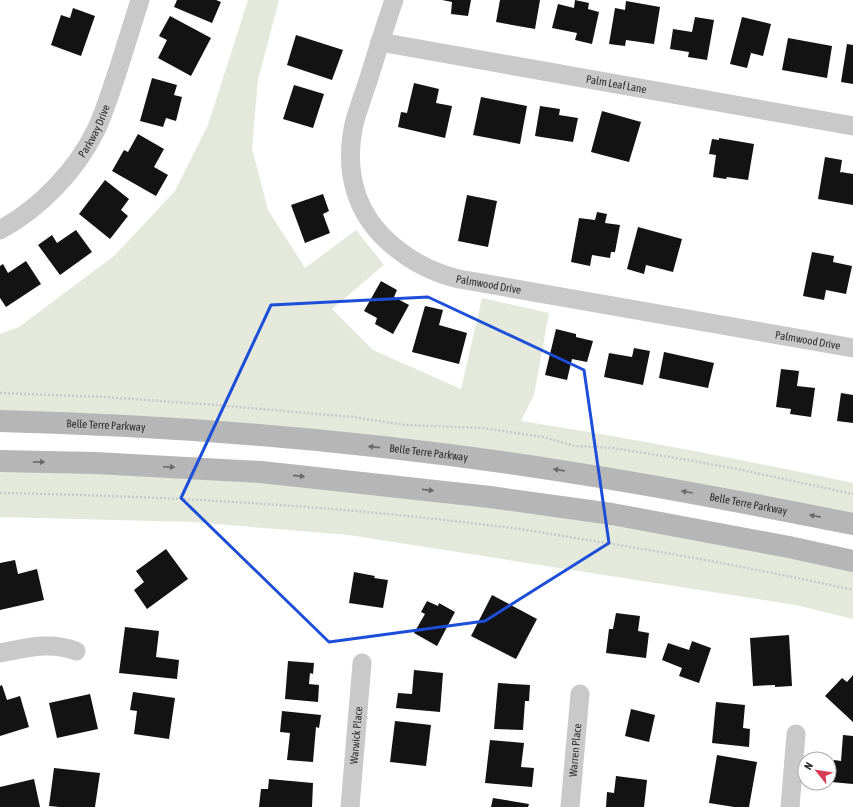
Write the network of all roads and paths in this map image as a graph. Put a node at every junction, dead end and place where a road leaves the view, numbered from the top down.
1 (140, 0) edge
2 (394, 0) edge
3 (380, 42) junction
4 (853, 126) edge
5 (0, 230) edge
6 (853, 348) edge
7 (0, 393) edge
8 (0, 420) edge
9 (0, 461) edge
10 (0, 493) edge
11 (853, 494) edge
12 (853, 524) edge
13 (853, 561) edge
14 (853, 590) edge
15 (76, 651) dead end
16 (0, 653) edge
17 (362, 663) dead end
18 (580, 694) dead end
19 (796, 734) dead end
20 (350, 807) edge
21 (570, 807) edge
22 (790, 807) edge

1 - 5 street, Parkway Drive
2 - 3 street, Palmwood Drive
3 - 4 street, Palm Leaf Lane
3 - 6 street, Palmwood Drive
7 - 11 path
12 -> 8 main road, Belle Terre Parkway
9 -> 13 main road
10 - 14 path
15 - 16 street
17 - 20 street, Warwick Place
18 - 21 street, Warren Place
19 - 22 street

